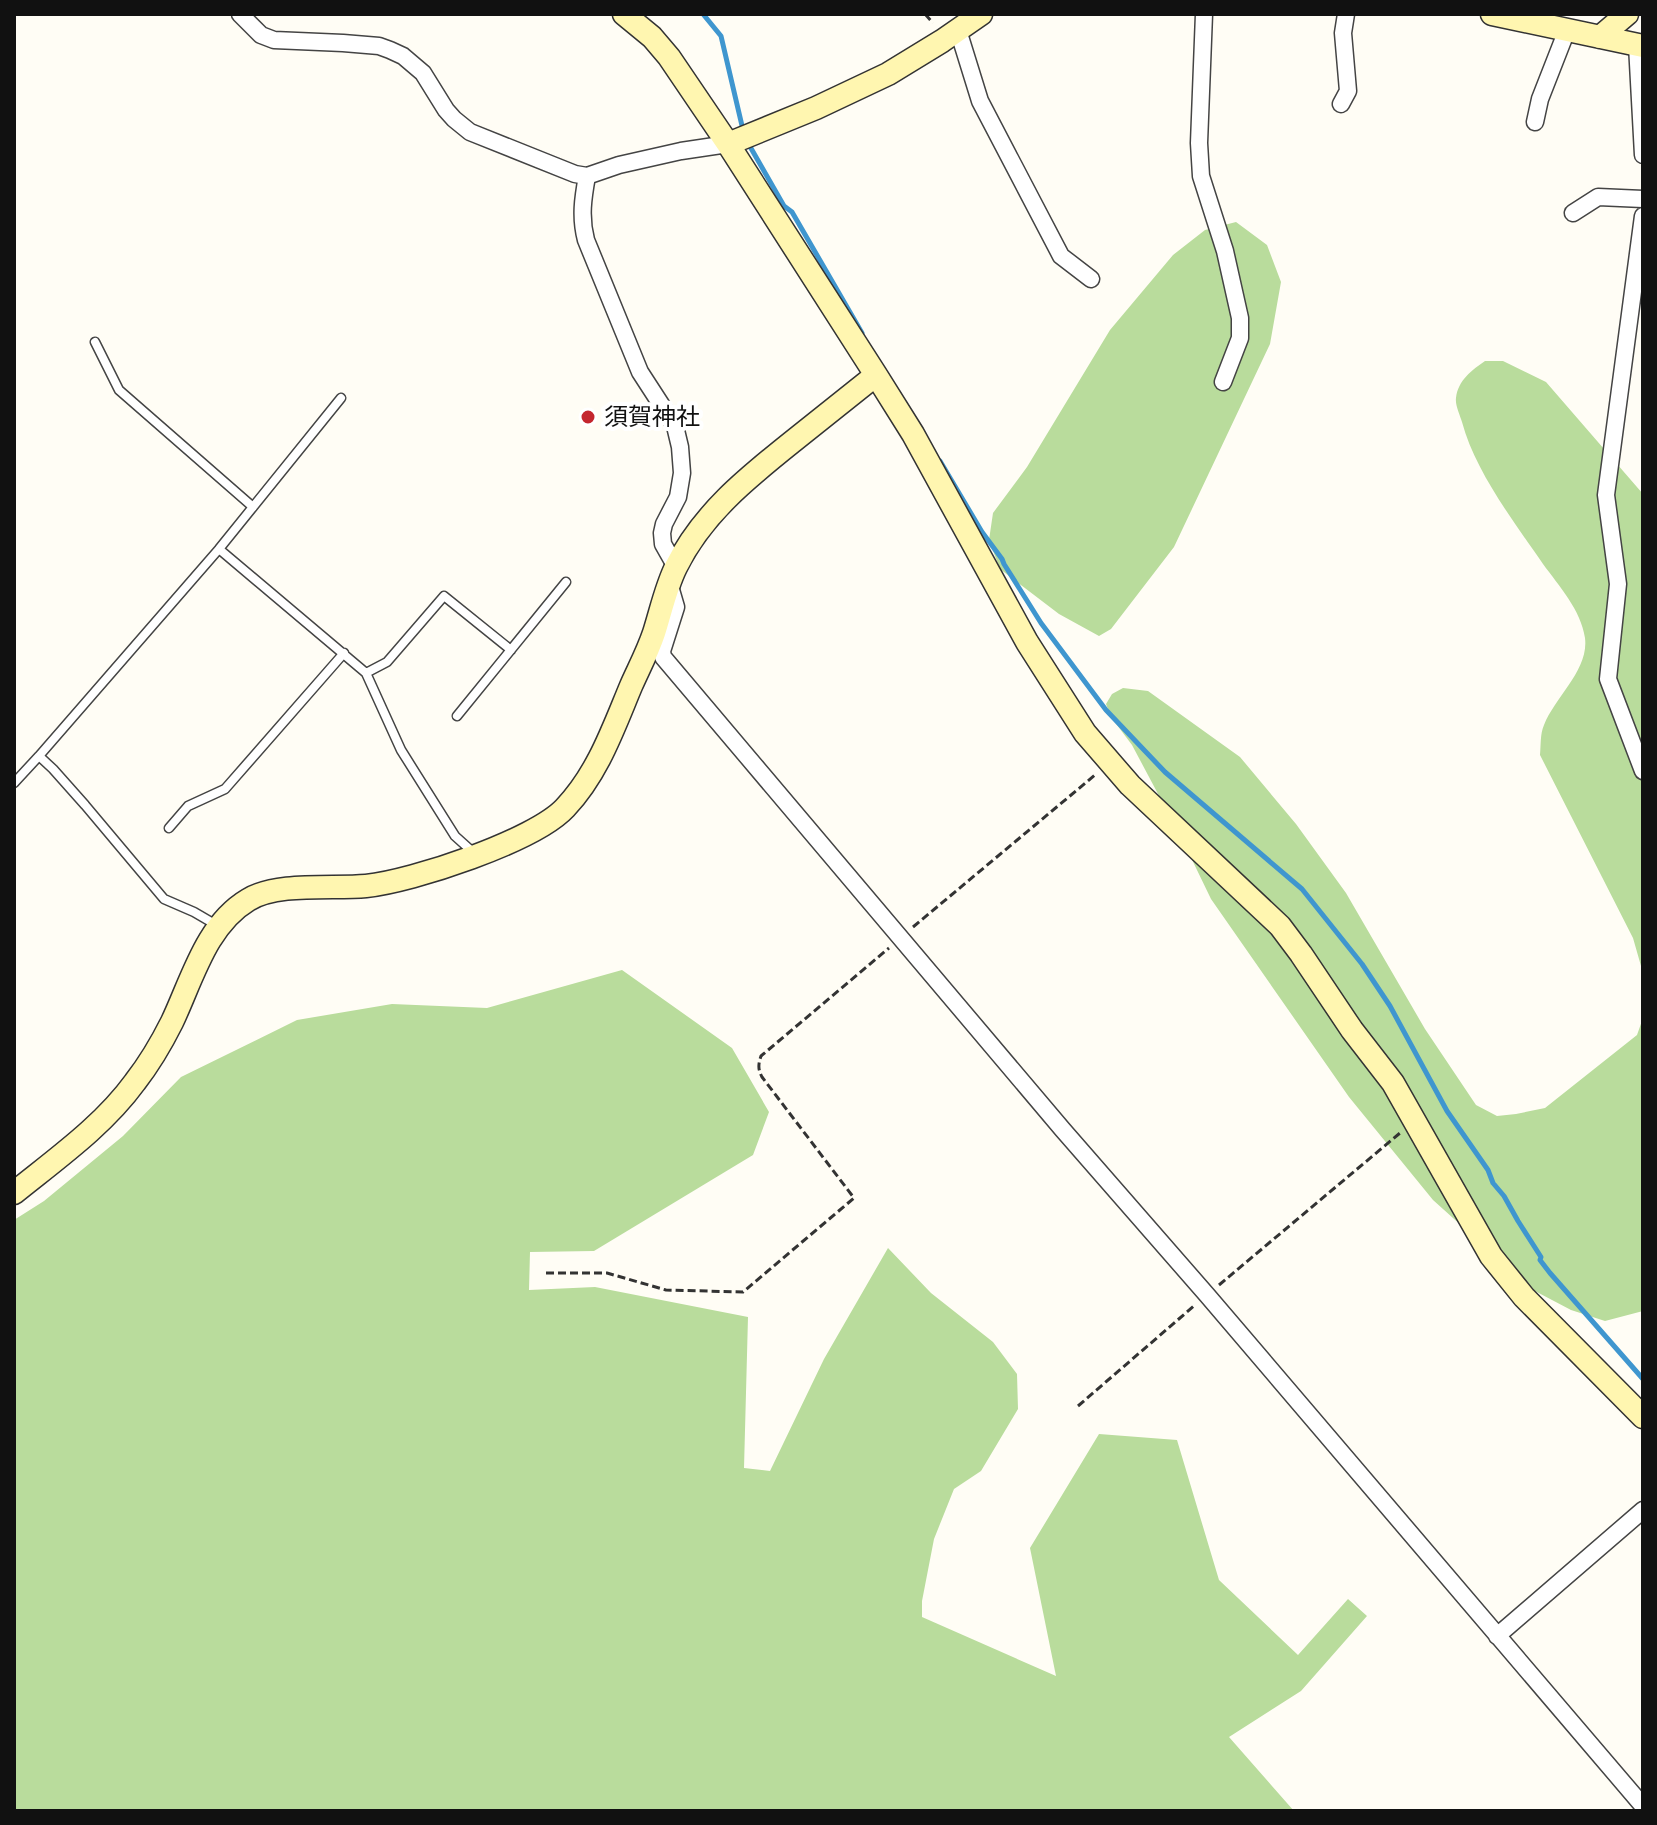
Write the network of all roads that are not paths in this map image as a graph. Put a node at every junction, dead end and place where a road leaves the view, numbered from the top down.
1 (240, 14) edge
2 (624, 14) edge
3 (981, 14) edge
4 (1204, 14) edge
5 (1346, 14) edge
6 (1492, 14) edge
7 (1627, 14) edge
8 (958, 30) junction
9 (1567, 30) junction
10 (1600, 37) junction
11 (1640, 46) edge
12 (1341, 104) dead end
13 (1535, 122) dead end
14 (728, 144) junction
15 (1643, 155) edge
16 (587, 176) junction
17 (1643, 199) edge
18 (1573, 213) dead end
19 (1643, 216) edge
20 (1091, 279) dead end
21 (95, 342) dead end
22 (876, 375) junction
23 (1223, 382) dead end
24 (341, 398) dead end
25 (253, 507) junction
26 (219, 549) junction
27 (672, 575) junction
28 (566, 582) dead end
29 (511, 650) junction
30 (344, 653) junction
31 (366, 673) junction
32 (457, 716) dead end
33 (39, 756) junction
34 (1643, 771) edge
35 (14, 783) edge
36 (169, 828) dead end
37 (476, 855) junction
38 (219, 926) junction
39 (14, 1193) edge
40 (1643, 1417) edge
41 (1643, 1510) edge
42 (1497, 1636) junction
43 (1643, 1806) edge

1 - 16 street
2 - 14 street
3 - 8 street
4 - 23 street
5 - 12 street
6 - 9 street
7 - 10 street
8 - 14 street
8 - 20 street
9 - 10 street
9 - 13 street
10 - 11 street
11 - 15 street
14 - 16 street
14 - 22 street
16 - 27 street
17 - 18 street
19 - 34 street
21 - 25 lane
22 - 27 street
22 - 40 street
24 - 25 lane
25 - 26 lane
26 - 30 lane
26 - 33 lane
27 - 37 street
27 - 42 street
28 - 29 lane
29 - 31 lane
29 - 32 lane
30 - 31 lane
30 - 36 lane
31 - 37 lane
33 - 35 lane
33 - 38 lane
37 - 38 street
38 - 39 street
41 - 42 street
42 - 43 street

